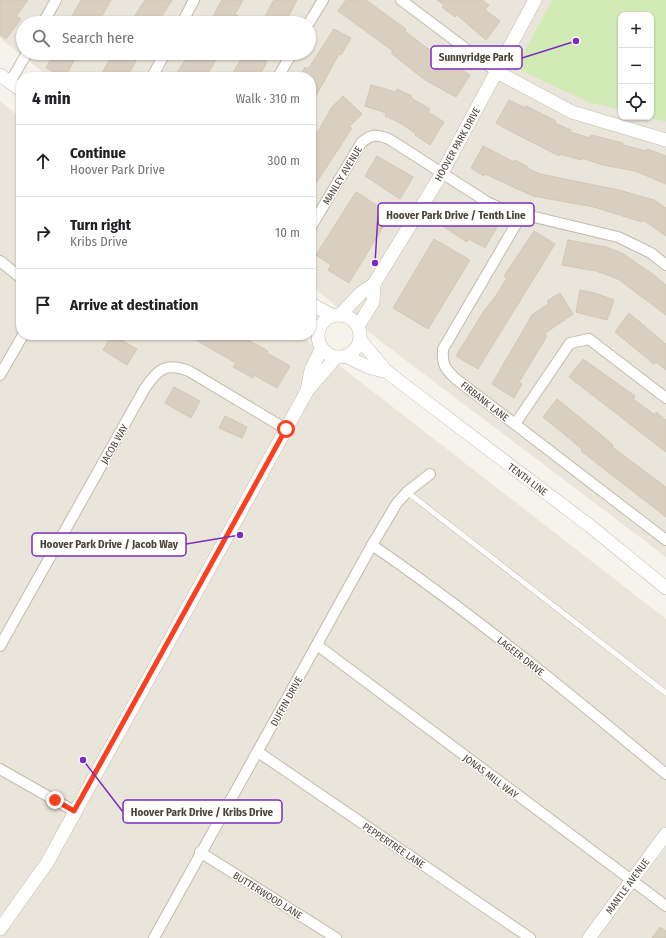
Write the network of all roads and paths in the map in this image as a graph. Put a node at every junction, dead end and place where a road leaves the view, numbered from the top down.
1 (56, 0) edge
2 (194, 0) edge
3 (323, 0) edge
4 (401, 0) edge
5 (535, 0) edge
6 (47, 16) edge
7 (186, 16) edge
8 (313, 16) edge
9 (21, 60) edge
10 (161, 60) edge
11 (288, 60) edge
12 (155, 72) edge
13 (281, 72) edge
14 (497, 72) junction
15 (5, 78) edge
16 (16, 86) edge
17 (666, 140) edge
18 (442, 173) junction
19 (522, 214) junction
20 (316, 217) edge
21 (0, 261) edge
22 (666, 264) edge
23 (16, 274) edge
24 (374, 284) junction
25 (316, 306) edge
26 (337, 315) junction
27 (358, 326) junction
28 (316, 331) edge
29 (318, 334) junction
30 (20, 340) edge
31 (360, 340) junction
32 (322, 348) junction
33 (341, 356) junction
34 (387, 372) junction
35 (0, 376) edge
36 (307, 391) junction
37 (666, 398) edge
38 (515, 424) junction
39 (286, 429) junction
40 (430, 474) dead end
41 (407, 492) junction
42 (666, 540) edge
43 (372, 544) junction
44 (666, 588) edge
45 (317, 645) junction
46 (0, 646) edge
47 (666, 693) edge
48 (258, 752) junction
49 (0, 769) edge
50 (666, 774) edge
51 (74, 811) junction
52 (666, 834) edge
53 (200, 852) junction
54 (630, 880) junction
55 (666, 906) edge
56 (0, 929) edge
57 (154, 938) edge
58 (336, 938) edge
59 (530, 938) edge
60 (589, 938) edge

1 - 6 street
2 - 7 street
3 - 8 street
4 - 14 street
5 - 14 street, HOOVER PARK DRIVE
9 - 15 street
10 - 12 street
11 - 13 street
14 - 17 street
14 - 18 street, HOOVER PARK DRIVE
15 - 16 street
18 - 19 street, MANLEY AVENUE
18 - 20 street, MANLEY AVENUE
18 - 24 street, HOOVER PARK DRIVE
19 - 22 street, MANLEY AVENUE
19 - 38 street, FIRBANK LANE
21 - 23 street
24 - 26 street, HOOVER PARK DRIVE
24 - 27 street, HOOVER PARK DRIVE
25 - 26 street
26 - 27 street
26 - 29 street
27 - 31 street
28 - 29 street
29 - 32 street
30 - 35 street
31 - 33 street
31 - 34 street, TENTH LINE
32 - 33 street
32 - 36 street
33 - 34 street, TENTH LINE
33 - 36 street
34 - 44 street, TENTH LINE
36 - 39 street
37 - 38 street
38 - 42 street, FIRBANK LANE
39 - 46 street, JACOB WAY
39 - 51 street
40 - 41 street, DUFFIN DRIVE
41 - 43 street, DUFFIN DRIVE
41 - 47 lane
43 - 45 street, DUFFIN DRIVE
43 - 50 street, LAGEER DRIVE
45 - 48 street, DUFFIN DRIVE
45 - 54 street, JONAS MILL WAY
48 - 53 street, DUFFIN DRIVE
48 - 59 street, PEPPERTREE LANE
49 - 51 street
51 - 56 street
52 - 54 street, MANTLE AVENUE
53 - 57 street, DUFFIN DRIVE
53 - 58 street, BUTTERWOOD LANE
54 - 55 street, JONAS MILL WAY
54 - 60 street, MANTLE AVENUE

